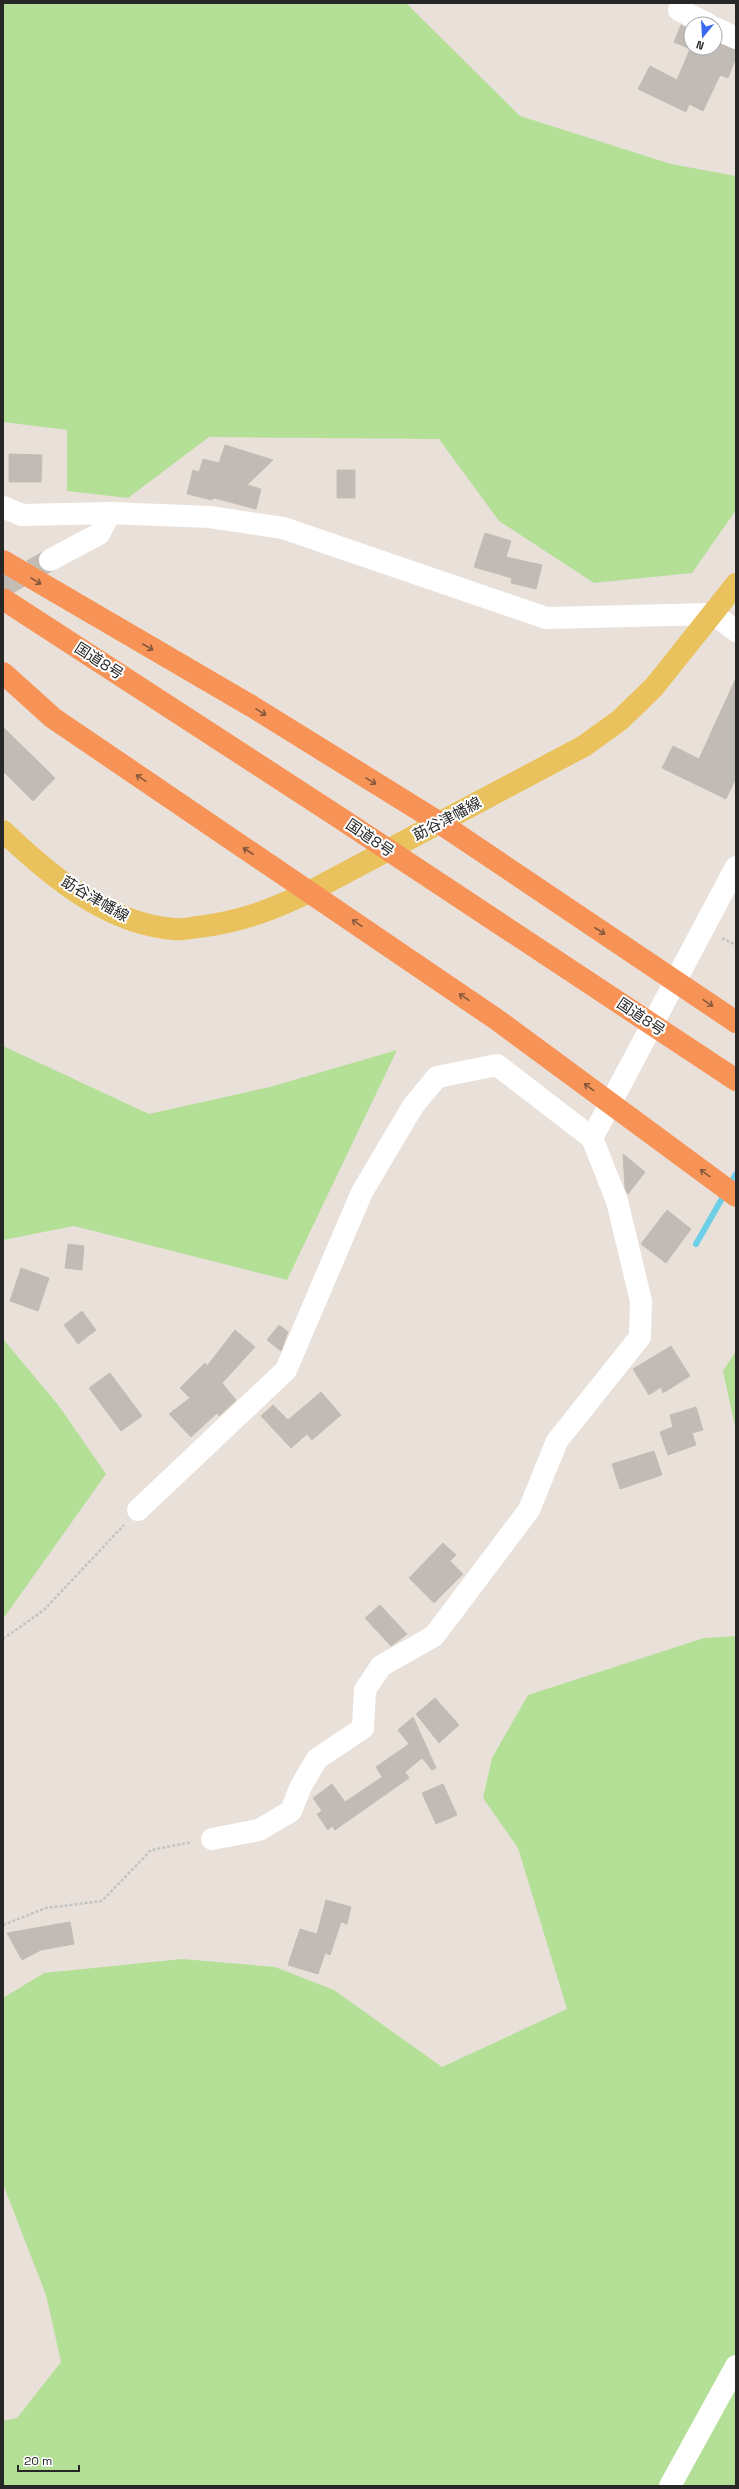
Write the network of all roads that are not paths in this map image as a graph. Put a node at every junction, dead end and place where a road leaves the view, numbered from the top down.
1 (678, 10) dead end
2 (691, 16) edge
3 (723, 32) edge
4 (736, 38) edge
5 (3, 507) edge
6 (110, 513) junction
7 (50, 560) tunnel mouth
8 (3, 561) edge
9 (736, 584) edge
10 (3, 599) edge
11 (713, 614) junction
12 (736, 631) edge
13 (3, 673) edge
14 (440, 823) junction
15 (3, 831) edge
16 (736, 867) edge
17 (310, 891) junction
18 (736, 1022) edge
19 (736, 1080) edge
20 (592, 1138) junction
21 (736, 1196) edge
22 (138, 1510) road end
23 (212, 1839) road end
24 (736, 2366) edge
25 (670, 2486) edge

1 - 2 street
3 - 4 street
5 - 6 street
6 - 7 street
6 - 11 street
8 -> 14 highway
9 - 11 main road, 莇谷津幡線
10 - 19 highway, 国道8号
11 - 12 street
11 - 14 main road, 莇谷津幡線
17 -> 13 highway
14 - 17 main road, 莇谷津幡線
14 -> 18 highway
15 - 17 main road, 莇谷津幡線
16 - 20 street
21 -> 17 highway
20 - 22 street
20 - 23 street
24 - 25 street

